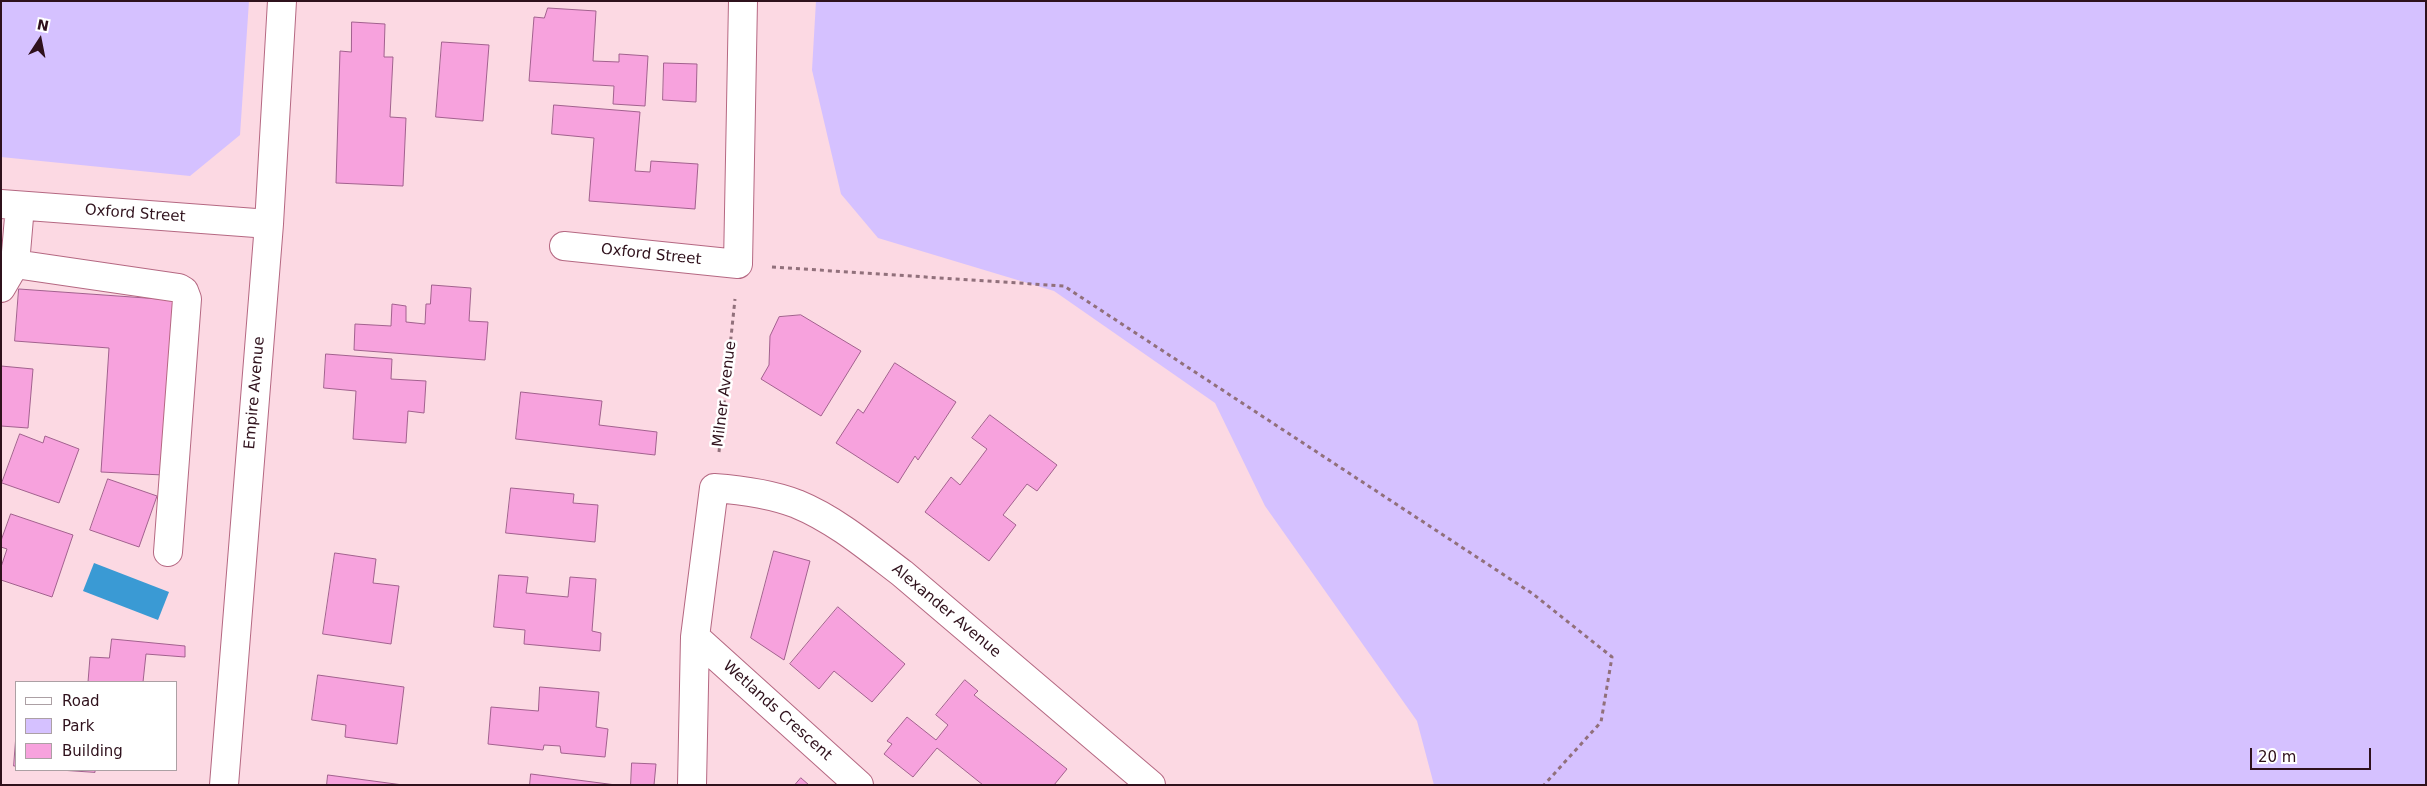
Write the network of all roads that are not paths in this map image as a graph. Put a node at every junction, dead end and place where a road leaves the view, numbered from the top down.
1 (282, 1) edge
2 (743, 1) edge
3 (10, 205) edge
4 (269, 224) junction
5 (564, 246) dead end
6 (15, 264) junction
7 (1, 288) edge
8 (168, 552) dead end
9 (695, 637) junction
10 (224, 785) edge
11 (692, 785) edge
12 (859, 785) edge
13 (1151, 785) edge

1 - 4 street, Empire Avenue
2 - 5 street, Oxford Street
3 - 4 street, Oxford Street
3 - 6 street
4 - 10 street, Empire Avenue
6 - 7 street
6 - 8 street
9 - 11 street
9 - 12 street, Wetlands Crescent
9 - 13 street, Alexander Avenue

